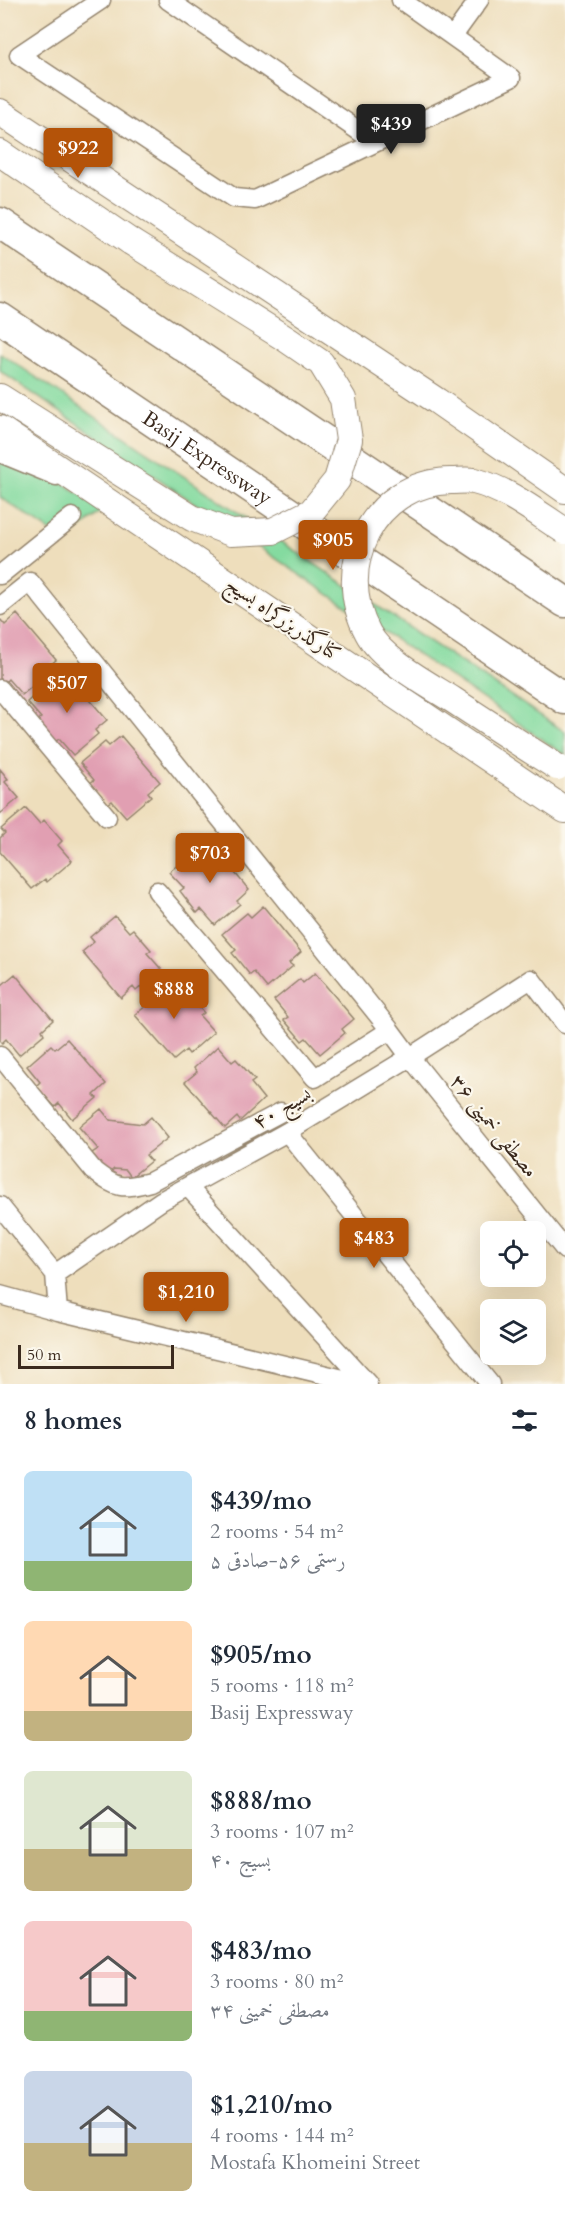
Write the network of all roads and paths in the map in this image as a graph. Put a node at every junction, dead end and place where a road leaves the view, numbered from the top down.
1 (101, 0) edge
2 (168, 0) edge
3 (401, 0) edge
4 (479, 0) edge
5 (453, 36) junction
6 (0, 112) edge
7 (375, 142) junction
8 (0, 153) edge
9 (0, 223) edge
10 (0, 318) edge
11 (0, 396) edge
12 (0, 429) edge
13 (0, 453) edge
14 (565, 490) edge
15 (99, 495) junction
16 (72, 517) dead end
17 (565, 531) edge
18 (0, 575) edge
19 (565, 602) edge
20 (0, 606) edge
21 (0, 689) edge
22 (565, 699) edge
23 (561, 770) edge
24 (565, 810) edge
25 (107, 817) dead end
26 (157, 891) dead end
27 (565, 1024) edge
28 (390, 1030) junction
29 (0, 1056) edge
30 (410, 1057) junction
31 (281, 1112) dead end
32 (287, 1132) junction
33 (188, 1187) junction
34 (0, 1206) edge
35 (565, 1250) edge
36 (55, 1274) junction
37 (0, 1294) edge
38 (58, 1311) junction
39 (366, 1384) edge
40 (490, 1384) edge

1 - 7 street
2 - 7 street
3 - 5 street
4 - 5 street
5 - 7 street
6 - 14 main road
8 - 11 main road, bridge
9 - 19 highway
10 - 22 highway, Basij Expressway
12 - 15 main road, کنارگذربزرگراه بسیج
13 - 15 street
15 - 24 main road, کنارگذربزرگراه بسیج
16 - 18 street
17 - 23 main road, bridge
20 - 28 street, مصطفی خمینی ۳۶
21 - 25 street
26 - 28 street
27 - 30 street, بسیج ۴۰
28 - 30 street, مصطفی خمینی ۳۶
29 - 31 street
30 - 32 street, بسیج ۴۰
30 - 35 street, مصطفی خمینی ۳۶
32 - 33 street, بسیج ۴۰
32 - 40 street
33 - 36 street, بسیج ۴۰
33 - 39 street
34 - 36 street
36 - 38 street
37 - 38 street
38 - 39 street

